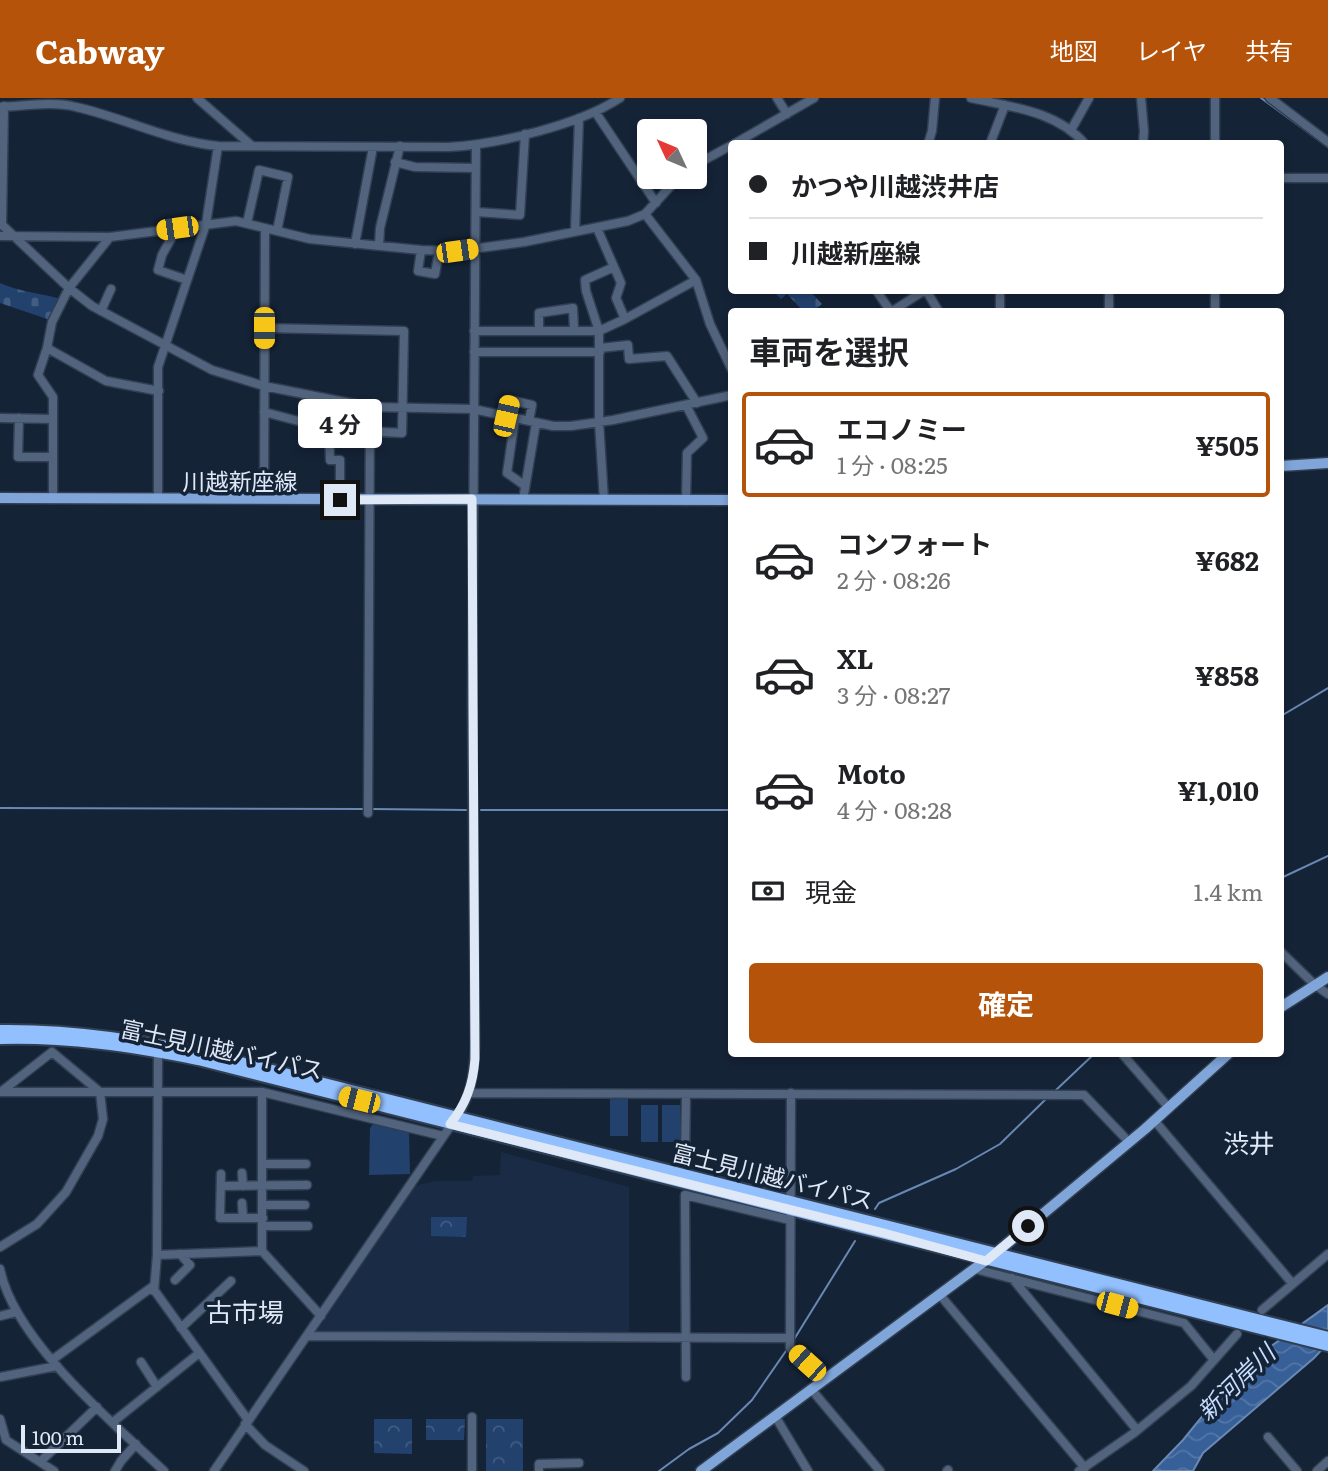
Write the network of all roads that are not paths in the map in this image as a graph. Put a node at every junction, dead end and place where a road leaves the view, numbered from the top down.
1 (72, 98) edge
2 (197, 98) edge
3 (620, 98) edge
4 (777, 98) edge
5 (814, 98) edge
6 (935, 98) edge
7 (971, 98) edge
8 (1089, 98) edge
9 (1141, 98) edge
10 (1215, 98) edge
11 (1270, 98) edge
12 (65, 105) junction
13 (1006, 106) junction
14 (2, 107) edge
15 (596, 113) junction
16 (787, 114) junction
17 (579, 118) junction
18 (1071, 130) junction
19 (525, 134) junction
20 (2, 135) edge
21 (740, 140) edge
22 (929, 140) edge
23 (992, 140) edge
24 (1081, 140) edge
25 (1143, 140) edge
26 (1215, 140) edge
27 (1328, 142) edge
28 (476, 145) junction
29 (218, 146) junction
30 (251, 146) junction
31 (400, 146) junction
32 (373, 147) junction
33 (728, 147) edge
34 (707, 158) edge
35 (396, 162) junction
36 (476, 169) junction
37 (1284, 178) edge
38 (1328, 178) edge
39 (668, 189) edge
40 (656, 203) junction
41 (476, 212) junction
42 (645, 214) junction
43 (1, 223) edge
44 (247, 223) junction
45 (206, 224) junction
46 (177, 228) junction
47 (597, 228) junction
48 (265, 230) junction
49 (575, 231) junction
50 (277, 232) junction
51 (0, 236) edge
52 (14, 236) junction
53 (110, 237) junction
54 (355, 244) junction
55 (379, 246) junction
56 (475, 249) junction
57 (421, 250) junction
58 (439, 252) junction
59 (614, 267) junction
60 (187, 280) junction
61 (696, 280) junction
62 (69, 288) junction
63 (111, 289) dead end
64 (920, 294) edge
65 (897, 308) edge
66 (102, 311) junction
67 (625, 319) junction
68 (264, 328) junction
69 (539, 330) junction
70 (573, 330) junction
71 (474, 331) junction
72 (599, 331) junction
73 (166, 347) junction
74 (47, 348) junction
75 (600, 350) junction
76 (474, 352) junction
77 (728, 362) edge
78 (264, 386) junction
79 (159, 390) junction
80 (728, 396) edge
81 (697, 403) junction
82 (686, 405) junction
83 (370, 407) junction
84 (402, 407) junction
85 (473, 409) junction
86 (264, 412) junction
87 (511, 417) junction
88 (0, 418) edge
89 (19, 418) junction
90 (53, 419) junction
91 (532, 422) junction
92 (599, 422) junction
93 (329, 429) junction
94 (369, 431) junction
95 (53, 457) junction
96 (1328, 463) edge
97 (1284, 466) edge
98 (524, 485) junction
99 (0, 498) edge
100 (53, 499) junction
101 (158, 499) junction
102 (264, 499) junction
103 (369, 499) junction
104 (472, 499) junction
105 (340, 500) junction
106 (523, 500) junction
107 (604, 500) junction
108 (728, 500) edge
109 (686, 501) junction
110 (368, 813) dead end
111 (1284, 955) edge
112 (1328, 977) edge
113 (1315, 985) junction
114 (1328, 994) edge
115 (1284, 1005) edge
116 (0, 1030) edge
117 (0, 1038) edge
118 (158, 1052) junction
119 (1125, 1057) edge
120 (1225, 1057) edge
121 (0, 1092) edge
122 (100, 1092) junction
123 (157, 1093) junction
124 (262, 1093) junction
125 (469, 1093) junction
126 (791, 1093) junction
127 (686, 1094) junction
128 (1169, 1108) junction
129 (454, 1120) junction
130 (1154, 1120) junction
131 (443, 1136) junction
132 (1129, 1142) junction
133 (685, 1159) dead end
134 (262, 1164) junction
135 (306, 1164) dead end
136 (242, 1173) dead end
137 (220, 1174) dead end
138 (262, 1185) junction
139 (307, 1185) dead end
140 (221, 1186) junction
141 (243, 1186) junction
142 (242, 1203) dead end
143 (262, 1205) junction
144 (305, 1205) dead end
145 (790, 1210) junction
146 (243, 1218) junction
147 (263, 1222) junction
148 (308, 1226) dead end
149 (0, 1247) edge
150 (262, 1251) junction
151 (997, 1252) junction
152 (180, 1254) junction
153 (1328, 1254) edge
154 (158, 1255) junction
155 (986, 1261) junction
156 (0, 1269) edge
157 (975, 1269) junction
158 (1012, 1278) junction
159 (175, 1280) dead end
160 (231, 1281) dead end
161 (1292, 1283) junction
162 (155, 1291) junction
163 (940, 1295) junction
164 (16, 1312) junction
165 (0, 1316) edge
166 (321, 1316) junction
167 (1262, 1320) junction
168 (181, 1328) junction
169 (1237, 1334) dead end
170 (307, 1336) junction
171 (1328, 1337) edge
172 (790, 1338) junction
173 (685, 1339) junction
174 (1328, 1346) edge
175 (198, 1354) junction
176 (1214, 1360) junction
177 (141, 1362) dead end
178 (55, 1363) junction
179 (0, 1377) edge
180 (686, 1377) dead end
181 (825, 1379) junction
182 (157, 1387) junction
183 (811, 1389) junction
184 (97, 1407) junction
185 (775, 1416) junction
186 (472, 1417) dead end
187 (0, 1419) edge
188 (113, 1422) junction
189 (247, 1422) junction
190 (1137, 1430) junction
191 (1268, 1437) dead end
192 (136, 1444) junction
193 (41, 1461) junction
194 (1328, 1461) edge
195 (579, 1463) dead end
196 (1082, 1470) edge
197 (54, 1471) edge
198 (115, 1471) edge
199 (164, 1471) edge
200 (214, 1471) edge
201 (304, 1471) edge
202 (472, 1471) edge
203 (539, 1471) edge
204 (701, 1471) edge
205 (808, 1471) edge
206 (880, 1471) edge
207 (1297, 1471) edge
208 (1317, 1471) edge

1 - 12 street
2 - 30 street
3 - 15 street
4 - 16 street
5 - 16 street
6 - 22 street
7 - 13 street
8 - 18 street
9 - 25 street
10 - 26 street
11 - 27 street
12 - 14 street
12 - 29 street
13 - 18 street
13 - 23 street
14 - 20 street
15 - 17 street
15 - 40 street
16 - 21 street
17 - 19 street
17 - 49 street
18 - 24 street
19 - 28 street
19 - 41 street
20 - 43 street
28 - 31 street
28 - 36 street
29 - 30 street
29 - 45 street
30 - 32 street
31 - 32 street
31 - 35 street
32 - 54 street
33 - 34 street
35 - 36 street
35 - 55 street
36 - 41 street
37 - 38 street
39 - 40 street
40 - 42 street
41 - 56 street
42 - 47 street
42 - 61 street
43 - 52 street
44 - 45 street
44 - 48 street
44 - 50 street
45 - 46 street
45 - 60 street
46 - 53 street
46 - 60 street
47 - 49 street
47 - 59 street
48 - 50 street
48 - 68 street
49 - 56 street
50 - 54 street
51 - 52 street
52 - 53 street
52 - 62 street
53 - 62 street
54 - 55 street
55 - 57 street
56 - 58 street
56 - 71 street
57 - 58 street
57 - 58 street
59 - 67 street
59 - 72 street
60 - 73 street
61 - 67 street
61 - 77 street
62 - 66 street
62 - 74 street
63 - 66 street
64 - 65 street
66 - 73 street
67 - 72 street
68 - 78 street
68 - 84 street
69 - 70 street
69 - 70 street
69 - 71 street
70 - 72 street
71 - 76 street
72 - 75 street
73 - 78 street
73 - 79 street
74 - 79 street
74 - 90 street
75 - 76 street
75 - 81 street
75 - 92 street
76 - 85 street
78 - 83 street
78 - 86 street
79 - 101 street
80 - 81 street
81 - 82 street
82 - 92 street
82 - 109 street
83 - 84 street
83 - 94 street
84 - 85 street
84 - 94 street
85 - 87 street
85 - 104 street
86 - 93 street
86 - 102 street
87 - 91 street
87 - 91 street
87 - 98 street
88 - 89 street
89 - 90 street
89 - 95 street
90 - 95 street
91 - 92 street
91 - 98 street
92 - 107 street
93 - 94 street
93 - 105 street
94 - 103 street
95 - 100 street
96 - 97 main road
98 - 106 street
99 - 100 main road, 川越新座線
100 - 101 main road, 川越新座線
101 - 102 main road, 川越新座線
102 - 105 main road, 川越新座線
103 - 104 main road, 川越新座線
103 - 105 main road, 川越新座線
103 - 110 street
104 - 106 main road, 川越新座線
104 - 125 street
106 - 107 main road, 川越新座線
107 - 109 main road, 川越新座線
108 - 109 main road, 川越新座線
111 - 113 street
112 - 113 main road
113 - 114 street
113 - 115 main road
116 - 129 highway, 富士見川越バイパス
117 - 118 highway, 富士見川越バイパス
118 - 123 street
118 - 129 highway, 富士見川越バイパス
119 - 128 street
120 - 128 main road
121 - 122 street
121 - 122 street
122 - 123 street
122 - 149 street
123 - 124 street
123 - 154 street
124 - 131 street
124 - 134 street
125 - 127 street
125 - 129 street
126 - 127 street
126 - 132 street
126 - 145 street
127 - 133 street
128 - 130 main road
129 - 131 street
129 - 145 highway, 富士見川越バイパス
130 - 132 main road
130 - 161 street
131 - 166 street
132 - 151 main road
134 - 135 street
134 - 138 street
136 - 141 street
137 - 140 street
138 - 139 street
138 - 141 street
138 - 143 street
140 - 141 street
140 - 146 street
142 - 146 street
143 - 144 street
143 - 147 street
145 - 151 highway, 富士見川越バイパス
145 - 155 highway, 富士見川越バイパス
145 - 172 street
145 - 173 street
146 - 147 street
147 - 148 street
147 - 150 street
150 - 152 street
150 - 166 street
151 - 155 main road
151 - 167 highway, 富士見川越バイパス
152 - 154 street
152 - 159 street
153 - 161 street
154 - 162 street
155 - 157 main road
155 - 167 highway, 富士見川越バイパス
156 - 164 street
157 - 158 street
157 - 163 main road
158 - 176 street
158 - 190 street
160 - 168 street
161 - 167 street
162 - 168 street
162 - 178 street
163 - 181 main road
163 - 196 street
164 - 165 street
164 - 178 street
166 - 170 street
167 - 171 highway, 富士見川越バイパス
167 - 174 highway, 富士見川越バイパス
168 - 175 street
169 - 176 street
170 - 173 street
170 - 189 street
172 - 173 street
172 - 181 street
173 - 180 street
175 - 182 street
175 - 189 street
176 - 190 street
177 - 182 street
178 - 179 street
178 - 184 street
181 - 183 main road
182 - 188 street
183 - 185 main road
183 - 206 street
184 - 188 street
184 - 193 street
185 - 204 main road
185 - 205 street
186 - 202 street
187 - 193 street
188 - 192 street
189 - 200 street
189 - 201 street
190 - 196 street
191 - 207 street
192 - 198 street
192 - 199 street
193 - 197 street
194 - 208 street
195 - 203 street

